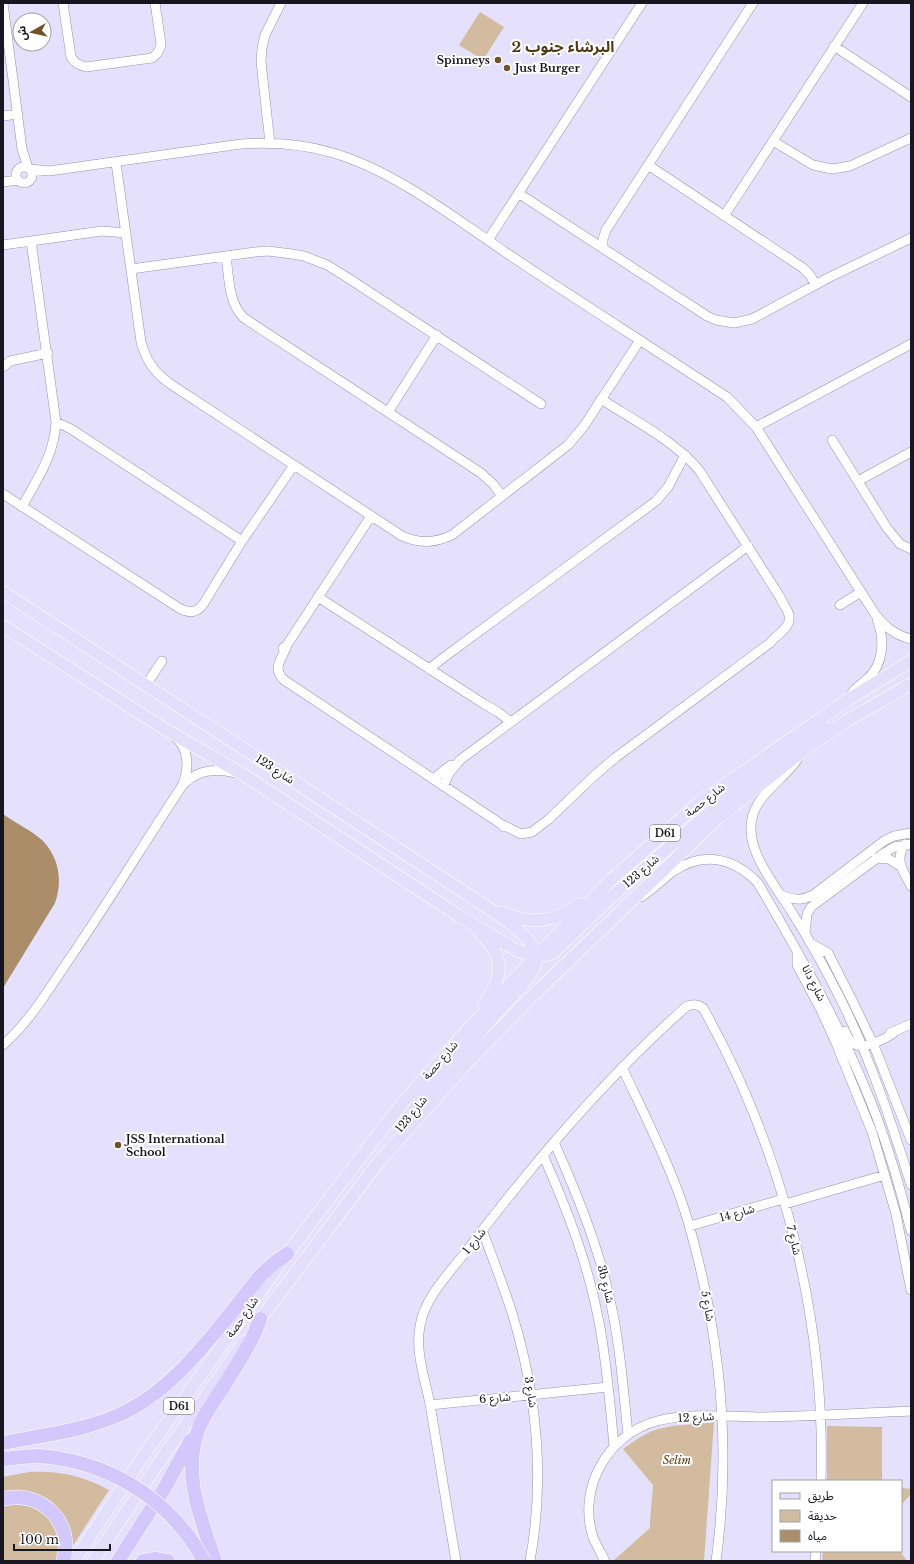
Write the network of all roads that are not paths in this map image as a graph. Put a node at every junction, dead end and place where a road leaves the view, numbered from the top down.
1 (3, 3) edge
2 (63, 3) edge
3 (155, 3) edge
4 (281, 3) edge
5 (642, 3) edge
6 (753, 3) edge
7 (863, 3) edge
8 (834, 46) junction
9 (911, 97) edge
10 (18, 114) junction
11 (3, 116) edge
12 (911, 138) edge
13 (773, 140) junction
14 (270, 143) junction
15 (22, 149) junction
16 (116, 163) junction
17 (648, 166) junction
18 (29, 169) junction
19 (49, 171) junction
20 (17, 175) junction
21 (3, 176) edge
22 (30, 180) junction
23 (3, 182) edge
24 (518, 193) junction
25 (724, 216) junction
26 (124, 223) junction
27 (606, 230) junction
28 (102, 231) junction
29 (126, 233) junction
30 (911, 238) edge
31 (488, 240) junction
32 (591, 240) junction
33 (31, 241) junction
34 (3, 245) edge
35 (603, 248) junction
36 (226, 256) junction
37 (131, 269) junction
38 (815, 284) junction
39 (438, 335) junction
40 (640, 340) junction
41 (911, 344) edge
42 (48, 353) junction
43 (3, 367) edge
44 (601, 399) junction
45 (541, 404) dead end
46 (388, 412) junction
47 (56, 425) junction
48 (756, 427) junction
49 (832, 440) dead end
50 (911, 452) edge
51 (685, 455) junction
52 (692, 461) junction
53 (294, 465) junction
54 (673, 480) junction
55 (858, 481) junction
56 (505, 493) junction
57 (3, 494) edge
58 (22, 506) junction
59 (371, 516) junction
60 (888, 528) junction
61 (242, 541) junction
62 (748, 546) junction
63 (911, 549) edge
64 (911, 555) edge
65 (3, 592) edge
66 (861, 592) junction
67 (318, 597) junction
68 (840, 606) dead end
69 (875, 614) junction
70 (3, 626) edge
71 (911, 639) edge
72 (457, 648) junction
73 (162, 661) dead end
74 (911, 661) edge
75 (429, 669) junction
76 (438, 674) junction
77 (911, 684) edge
78 (146, 685) junction
79 (849, 699) junction
80 (848, 720) junction
81 (508, 724) junction
82 (168, 731) junction
83 (804, 750) junction
84 (460, 760) junction
85 (244, 775) junction
86 (433, 779) junction
87 (182, 786) junction
88 (443, 786) junction
89 (911, 833) edge
90 (908, 844) edge
91 (876, 858) junction
92 (900, 866) junction
93 (851, 872) junction
94 (610, 881) junction
95 (911, 886) edge
96 (781, 895) junction
97 (470, 896) junction
98 (626, 906) junction
99 (459, 916) junction
100 (805, 933) junction
101 (811, 944) junction
102 (797, 950) junction
103 (536, 956) junction
104 (821, 997) junction
105 (706, 1013) joint
106 (911, 1024) edge
107 (867, 1031) junction
108 (895, 1032) junction
109 (873, 1044) junction
110 (3, 1045) edge
111 (863, 1046) junction
112 (452, 1047) junction
113 (622, 1067) junction
114 (884, 1102) junction
115 (905, 1124) junction
116 (911, 1140) edge
117 (554, 1142) junction
118 (543, 1155) junction
119 (377, 1164) junction
120 (885, 1175) junction
121 (911, 1185) edge
122 (784, 1202) junction
123 (690, 1226) junction
124 (482, 1230) junction
125 (911, 1231) edge
126 (286, 1254) junction
127 (911, 1290) edge
128 (260, 1319) junction
129 (608, 1387) junction
130 (531, 1395) junction
131 (430, 1404) junction
132 (911, 1411) edge
133 (820, 1414) junction
134 (722, 1415) junction
135 (199, 1427) junction
136 (628, 1434) junction
137 (3, 1443) edge
138 (614, 1446) junction
139 (3, 1459) edge
140 (821, 1480) edge
141 (3, 1499) edge
142 (63, 1561) edge
143 (74, 1561) edge
144 (93, 1561) edge
145 (118, 1561) edge
146 (143, 1561) edge
147 (168, 1561) edge
148 (204, 1561) edge
149 (215, 1561) edge
150 (456, 1561) edge
151 (530, 1561) edge
152 (605, 1561) edge
153 (716, 1561) edge

1 - 10 street
2 - 3 street
4 - 14 street
5 - 24 street
6 - 17 street
7 - 8 street
8 - 9 street
8 - 13 street
10 - 11 street
10 - 15 street
12 - 13 street
13 - 25 street
14 - 16 street
14 - 31 street
15 - 18 street
15 - 20 street
16 - 19 street
16 - 26 street
17 - 25 street
17 - 27 street
18 - 19 street
18 - 20 street
18 - 22 street
19 - 22 street
20 - 21 street
20 - 22 street
20 - 23 street
24 - 31 street
24 - 32 street
25 - 38 street
26 - 28 street
26 - 29 street
27 - 32 street
27 - 35 street
28 - 29 street
28 - 33 street
29 - 37 street
30 - 38 street
31 - 40 street
32 - 35 street
33 - 34 street
33 - 42 street
35 - 38 street
36 - 37 street
36 - 39 street
36 - 46 street
37 - 53 street
39 - 45 street
39 - 46 street
40 - 44 street
40 - 48 street
41 - 48 street
42 - 43 street
42 - 47 street
44 - 51 street
44 - 56 street
46 - 56 street
47 - 58 street
47 - 61 street
48 - 66 street
49 - 55 street
50 - 55 street
51 - 52 street
51 - 54 street
52 - 54 street
52 - 62 street
53 - 59 street
53 - 61 street
54 - 72 street
55 - 60 street
56 - 59 street
57 - 58 street
58 - 61 street
59 - 67 street
60 - 63 street
60 - 64 street
62 - 81 street
62 - 88 street
65 - 78 main road, شارع 123
66 - 68 street
66 - 69 street
67 - 75 street
67 - 86 street
69 - 71 street
69 - 79 street
70 - 82 main road, شارع 123
72 - 75 street
72 - 76 street
73 - 78 street
74 - 79 main road, شارع حصة / D61
75 - 76 street
76 - 81 street
77 - 80 main road, شارع حصة / D61
78 - 97 main road, شارع 123
79 - 94 main road, شارع حصة / D61
80 - 83 main road, شارع حصة / D61
80 - 103 main road, شارع 123
81 - 84 street
82 - 85 main road, شارع 123
82 - 87 street
83 - 96 street, شارع دانا
83 - 98 main road, شارع حصة / D61
84 - 86 street
84 - 88 street
85 - 87 street
85 - 99 main road, شارع 123
86 - 88 street
87 - 110 street
89 - 93 street
90 - 91 street
90 - 92 street
91 - 92 street
91 - 93 street
92 - 95 street
93 - 96 street
93 - 100 street
94 - 97 main road
94 - 103 main road, شارع حصة / D61
96 - 100 street, شارع دانا
97 - 103 main road, شارع 123
98 - 102 street, شارع دانا
98 - 119 main road, شارع حصة / D61
99 - 103 main road, شارع 123
99 - 112 main road
100 - 101 street, شارع دانا
101 - 107 street
101 - 111 street, شارع دانا
102 - 104 street, شارع دانا
102 - 120 street
103 - 112 main road, شارع حصة / D61
103 - 119 main road, شارع 123
104 - 111 street
104 - 125 street, شارع دانا
105 - 113 street, شارع 1
105 - 122 street, شارع 7
106 - 108 street
107 - 108 street
107 - 109 street
108 - 109 street
109 - 111 street
109 - 115 street
111 - 114 street, شارع دانا
112 - 126 main road, شارع حصة / D61
113 - 117 street, شارع 1
113 - 123 street, شارع 5
114 - 115 street
114 - 121 street, شارع دانا
115 - 116 street
117 - 118 street, شارع 1
117 - 136 street, 3b شارع
118 - 124 street, شارع 1
118 - 129 street, 3b شارع
119 - 128 main road, شارع حصة / D61
120 - 122 street, شارع 14
120 - 127 street
122 - 123 street, شارع 14
122 - 133 street, شارع 7
123 - 134 street, شارع 5
124 - 130 street, شارع 3
124 - 131 street, شارع 1
126 - 137 highway
126 - 143 main road, شارع حصة / D61
128 - 135 highway
128 - 144 main road, شارع حصة / D61
129 - 130 street, شارع 6
129 - 138 street, 3b شارع
130 - 131 street, شارع 6
130 - 151 street, شارع 3
131 - 150 street, شارع 1
132 - 133 street, شارع 12
133 - 134 street, شارع 12
133 - 140 street, شارع 7
134 - 136 street, شارع 12
134 - 153 street, شارع 5
135 - 145 highway
135 - 149 highway
136 - 138 street, شارع 12
138 - 152 street, شارع 12
139 - 148 highway, bridge
141 - 142 highway
146 - 147 highway

